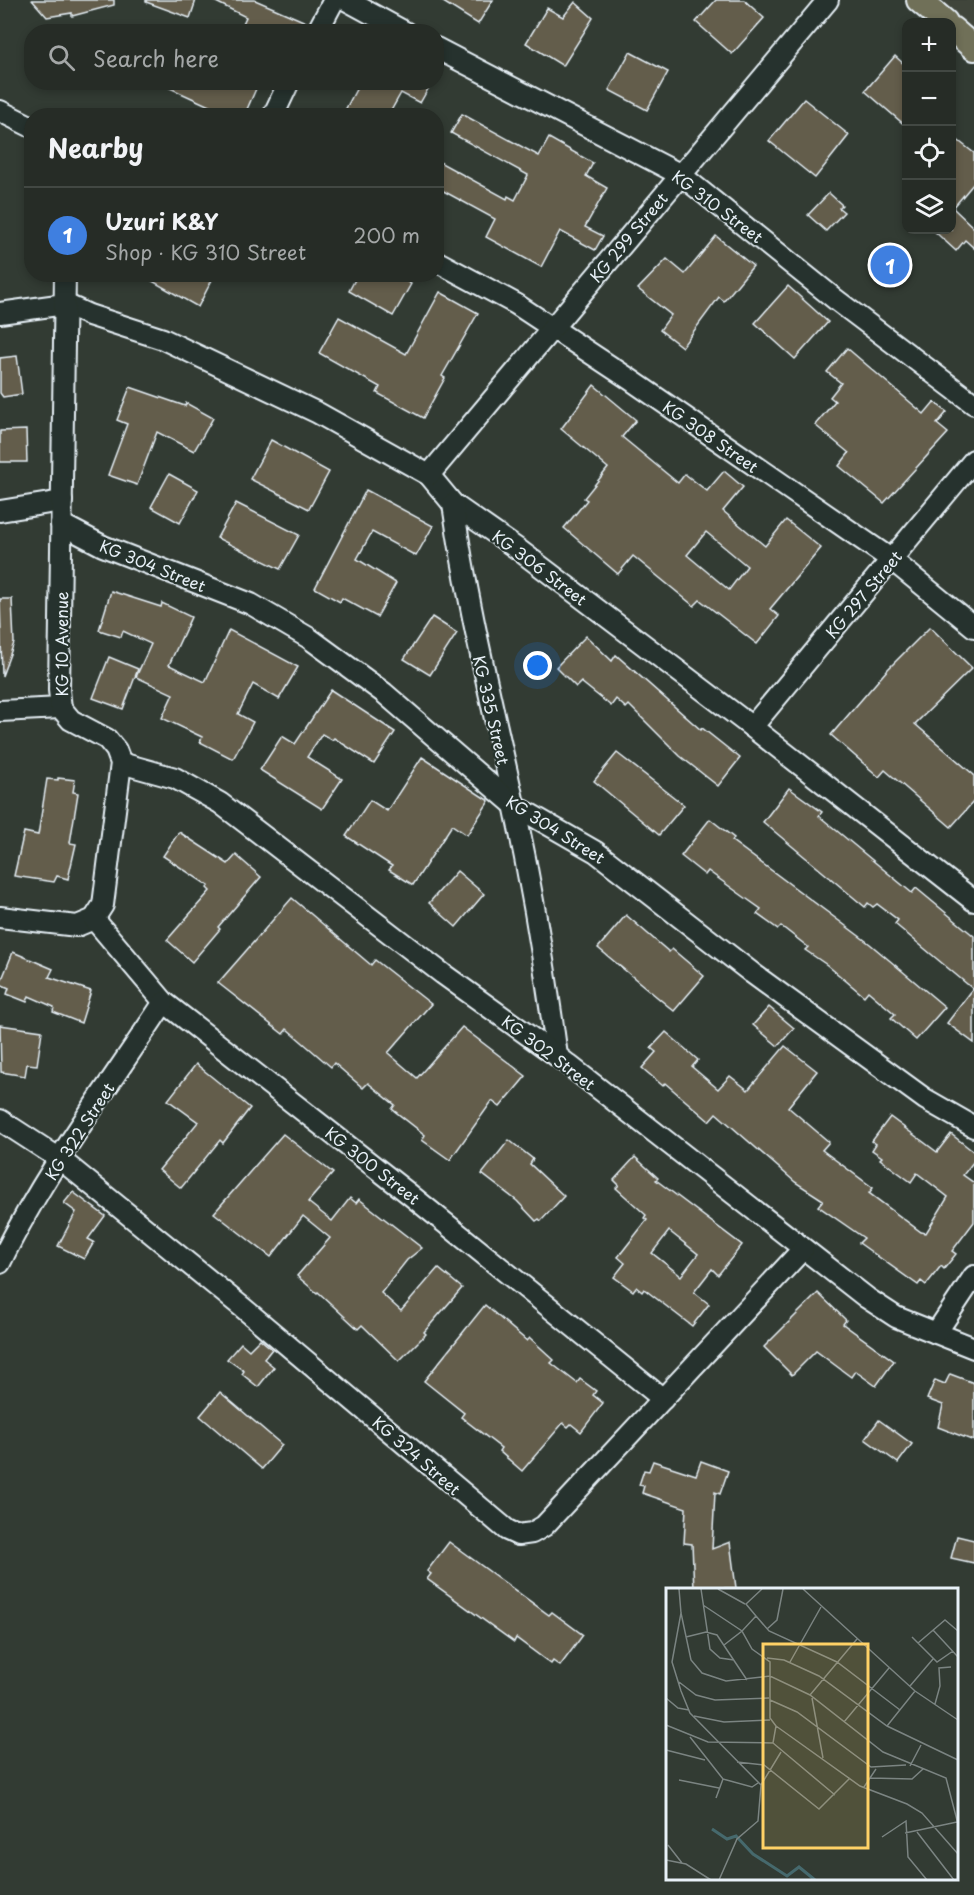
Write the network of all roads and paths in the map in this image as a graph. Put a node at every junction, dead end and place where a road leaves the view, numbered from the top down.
1 (334, 0) edge
2 (346, 0) edge
3 (828, 0) edge
4 (919, 0) edge
5 (940, 18) edge
6 (321, 24) edge
7 (390, 24) edge
8 (956, 32) edge
9 (974, 48) edge
10 (444, 52) edge
11 (285, 90) edge
12 (277, 108) edge
13 (0, 111) edge
14 (24, 123) edge
15 (681, 175) junction
16 (444, 265) edge
17 (65, 282) edge
18 (65, 303) junction
19 (0, 313) edge
20 (552, 328) junction
21 (974, 404) edge
22 (974, 460) edge
23 (429, 475) junction
24 (62, 501) junction
25 (453, 504) junction
26 (0, 511) edge
27 (61, 524) junction
28 (892, 560) junction
29 (974, 627) edge
30 (61, 708) junction
31 (0, 711) edge
32 (752, 727) junction
33 (121, 763) junction
34 (514, 805) junction
35 (974, 901) edge
36 (0, 917) edge
37 (94, 919) junction
38 (164, 1002) junction
39 (557, 1056) junction
40 (0, 1120) edge
41 (974, 1127) edge
42 (60, 1159) junction
43 (803, 1249) junction
44 (0, 1263) edge
45 (974, 1276) edge
46 (936, 1333) junction
47 (974, 1348) edge
48 (663, 1399) junction

1 - 6 street
2 - 7 street
3 - 15 street, KG 299 Street
4 - 5 main road
8 - 9 main road
10 - 15 street, KG 310 Street
11 - 12 street
13 - 14 street
15 - 20 street, KG 299 Street
15 - 21 street, KG 310 Street
16 - 20 street, KG 308 Street
17 - 18 street, KG 10 Avenue
18 - 19 street
18 - 23 street, KG 306 Street
18 - 24 street, KG 10 Avenue
20 - 23 street, KG 299 Street
20 - 28 street, KG 308 Street
22 - 28 street, KG 297 Street
23 - 25 street, KG 306 Street
24 - 26 street
24 - 27 street, KG 10 Avenue
25 - 32 street, KG 306 Street
25 - 34 street, KG 335 Street
27 - 30 street, KG 10 Avenue
27 - 34 street, KG 304 Street
28 - 29 street, KG 308 Street
28 - 32 street, KG 297 Street
30 - 31 street
30 - 33 street, KG 10 Avenue
32 - 35 street, KG 306 Street
33 - 37 street
33 - 39 street, KG 302 Street
34 - 39 street, KG 335 Street
34 - 41 street, KG 304 Street
36 - 37 street
37 - 38 street, KG 300 Street
38 - 42 street, KG 322 Street
38 - 48 street, KG 300 Street
39 - 43 street, KG 302 Street
40 - 42 street, KG 324 Street
42 - 44 street, KG 322 Street
42 - 48 street, KG 324 Street
43 - 46 street, KG 302 Street
43 - 48 street, KG 324 Street
45 - 46 street
46 - 47 street, KG 302 Street

